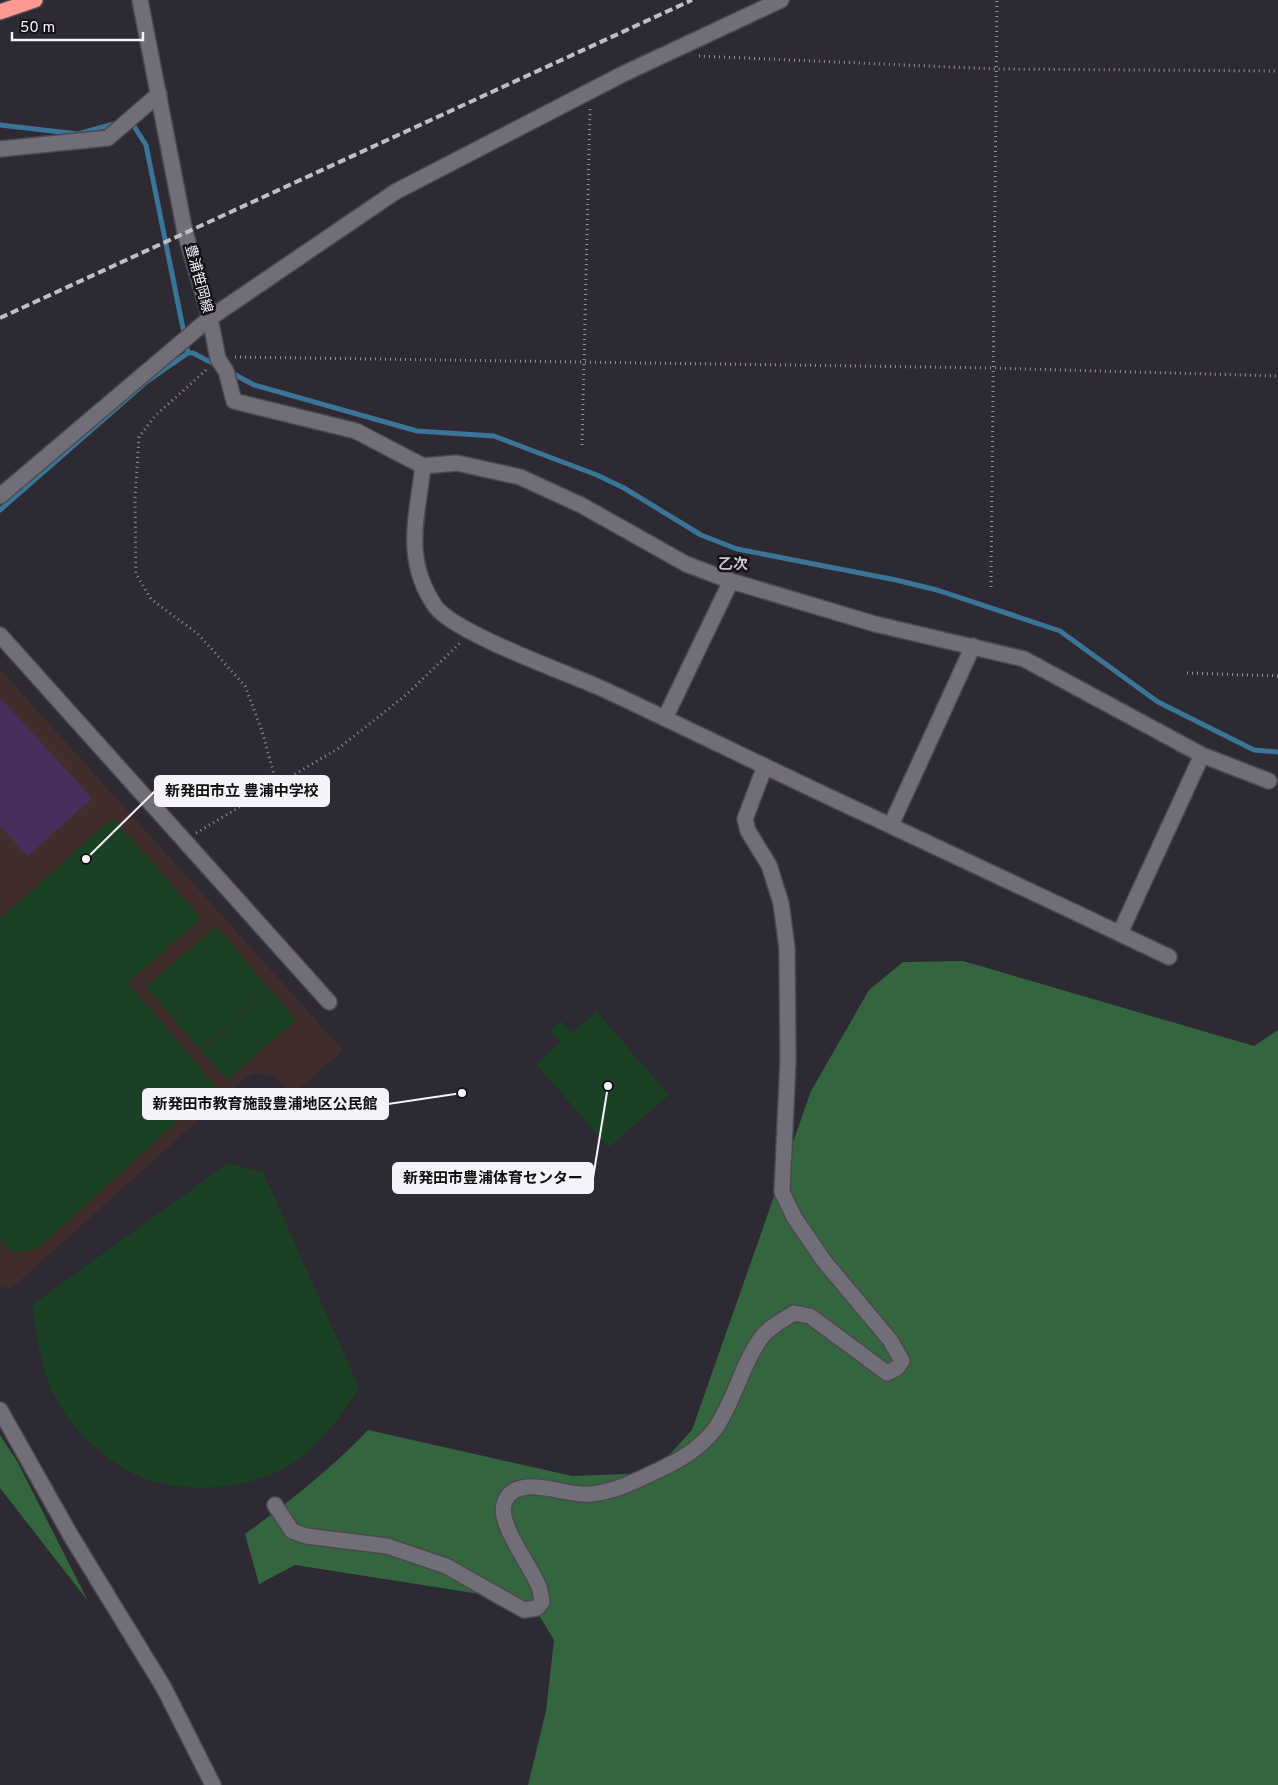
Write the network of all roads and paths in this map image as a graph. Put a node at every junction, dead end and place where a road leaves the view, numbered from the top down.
1 (35, 0) edge
2 (140, 0) edge
3 (781, 0) edge
4 (997, 0) edge
5 (0, 12) edge
6 (694, 56) dead end
7 (997, 68) junction
8 (1278, 71) edge
9 (589, 91) junction
10 (159, 94) junction
11 (0, 149) edge
12 (210, 318) junction
13 (218, 359) junction
14 (584, 361) junction
15 (992, 368) junction
16 (1278, 376) edge
17 (582, 445) dead end
18 (423, 466) junction
19 (0, 496) edge
20 (731, 581) junction
21 (992, 586) dead end
22 (473, 631) junction
23 (0, 635) edge
24 (973, 646) junction
25 (1187, 673) dead end
26 (1278, 676) edge
27 (665, 718) junction
28 (1202, 754) junction
29 (765, 766) junction
30 (1269, 781) dead end
31 (277, 785) junction
32 (891, 825) junction
33 (183, 841) junction
34 (1120, 934) junction
35 (1169, 957) dead end
36 (329, 1002) dead end
37 (0, 1410) edge
38 (275, 1505) dead end
39 (213, 1785) edge

1 - 5 highway
2 - 10 street, 豊浦笹岡線
3 - 9 street
4 - 7 path
6 - 7 path
7 - 8 path
7 - 15 path
9 - 12 street
9 - 14 path
10 - 11 street
10 - 12 street, 豊浦笹岡線
12 - 13 street
12 - 19 street, 豊浦笹岡線
13 - 14 path
13 - 18 street
13 - 31 path
14 - 15 path
14 - 17 path
15 - 16 path
15 - 21 path
18 - 20 street
18 - 22 street
20 - 24 street
20 - 27 street
22 - 27 street
22 - 31 path
23 - 33 street
24 - 28 street
24 - 32 street
25 - 26 path
27 - 29 street
28 - 30 street
28 - 34 street
29 - 32 street
29 - 38 street
31 - 33 path
32 - 34 street
33 - 36 street
34 - 35 street
37 - 39 street

